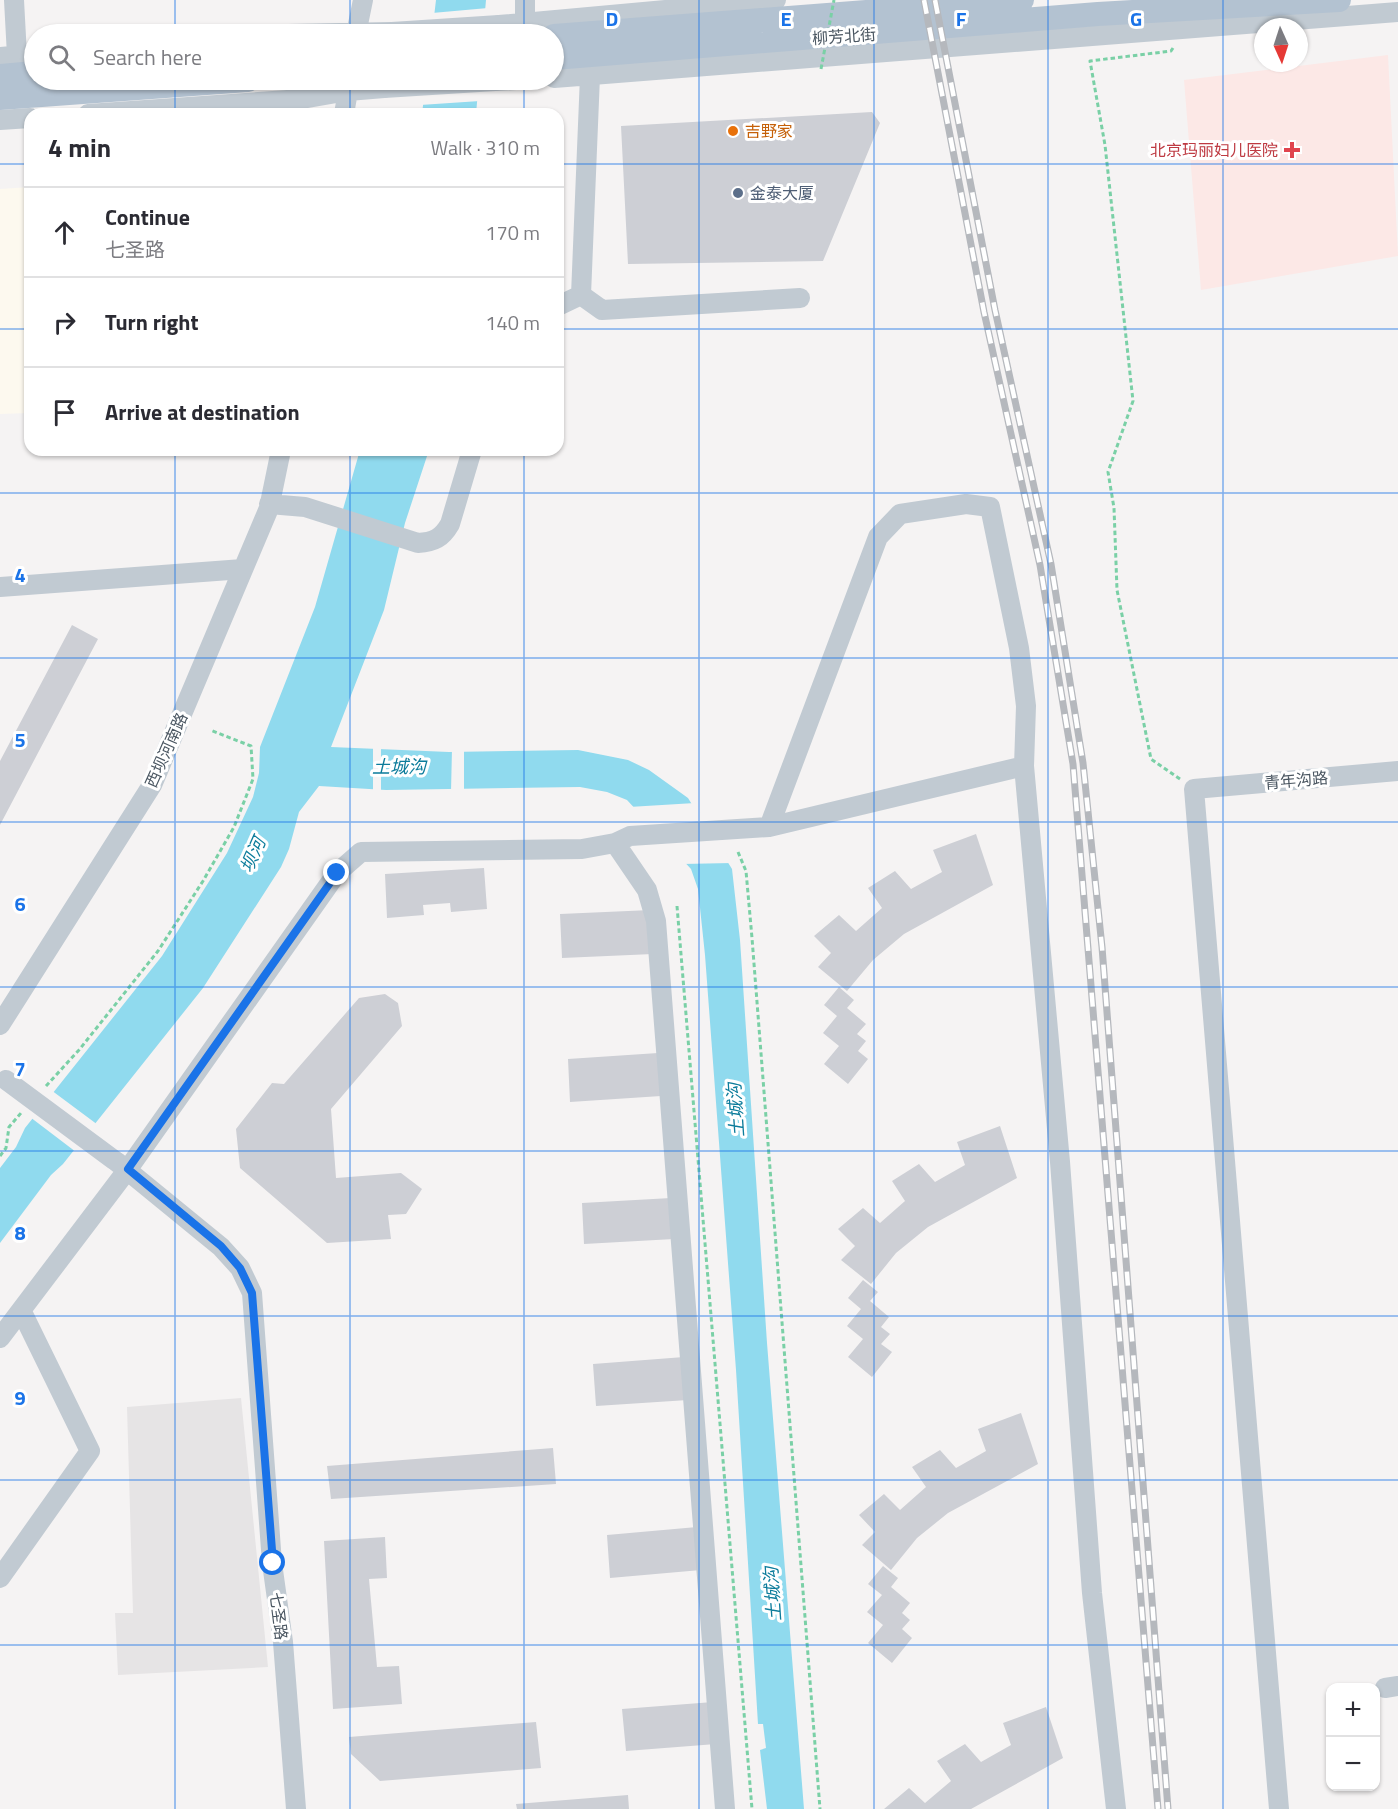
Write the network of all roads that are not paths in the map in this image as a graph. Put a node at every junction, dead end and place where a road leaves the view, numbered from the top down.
1 (14, 0) edge
2 (363, 0) edge
3 (525, 0) edge
4 (776, 0) edge
5 (1022, 0) edge
6 (1339, 0) edge
7 (1398, 12) edge
8 (1099, 16) edge
9 (525, 21) junction
10 (358, 24) edge
11 (506, 24) edge
12 (564, 35) edge
13 (564, 57) edge
14 (17, 65) edge
15 (590, 76) junction
16 (564, 77) edge
17 (110, 90) edge
18 (332, 90) edge
19 (348, 90) edge
20 (0, 98) edge
21 (174, 108) edge
22 (345, 108) edge
23 (24, 118) edge
24 (0, 120) edge
25 (581, 295) junction
26 (800, 298) dead end
27 (564, 303) edge
28 (279, 456) edge
29 (470, 456) edge
30 (269, 504) junction
31 (243, 569) junction
32 (0, 587) edge
33 (1024, 766) junction
34 (1398, 771) edge
35 (769, 827) junction
36 (622, 839) junction
37 (0, 1025) edge
38 (3, 1078) edge
39 (121, 1164) junction
40 (21, 1310) junction
41 (0, 1338) edge
42 (0, 1578) edge
43 (296, 1809) edge
44 (725, 1809) edge
45 (1116, 1809) edge
46 (1279, 1809) edge

1 - 14 street
2 - 10 street
3 - 9 street
4 - 9 street
5 - 12 main road, 柳芳北街
6 - 8 main road, 柳芳北街
7 - 8 street
8 - 13 main road, 柳芳北街
8 - 15 street
9 - 11 street, bridge
15 - 16 street
15 - 25 street
17 - 20 main road
18 - 21 street
19 - 22 street
23 - 24 street
25 - 26 street
25 - 27 street
28 - 30 street, 西坝河南路
29 - 30 street
30 - 31 street, 西坝河南路
31 - 32 street
31 - 37 street, 西坝河南路
33 - 35 street
33 - 35 street
33 - 45 street
34 - 46 street, 青年沟路
35 - 36 street
36 - 39 street
36 - 44 street
38 - 39 street, 七圣路, bridge
39 - 40 street
39 - 43 street, 七圣路
40 - 41 street
40 - 42 street

